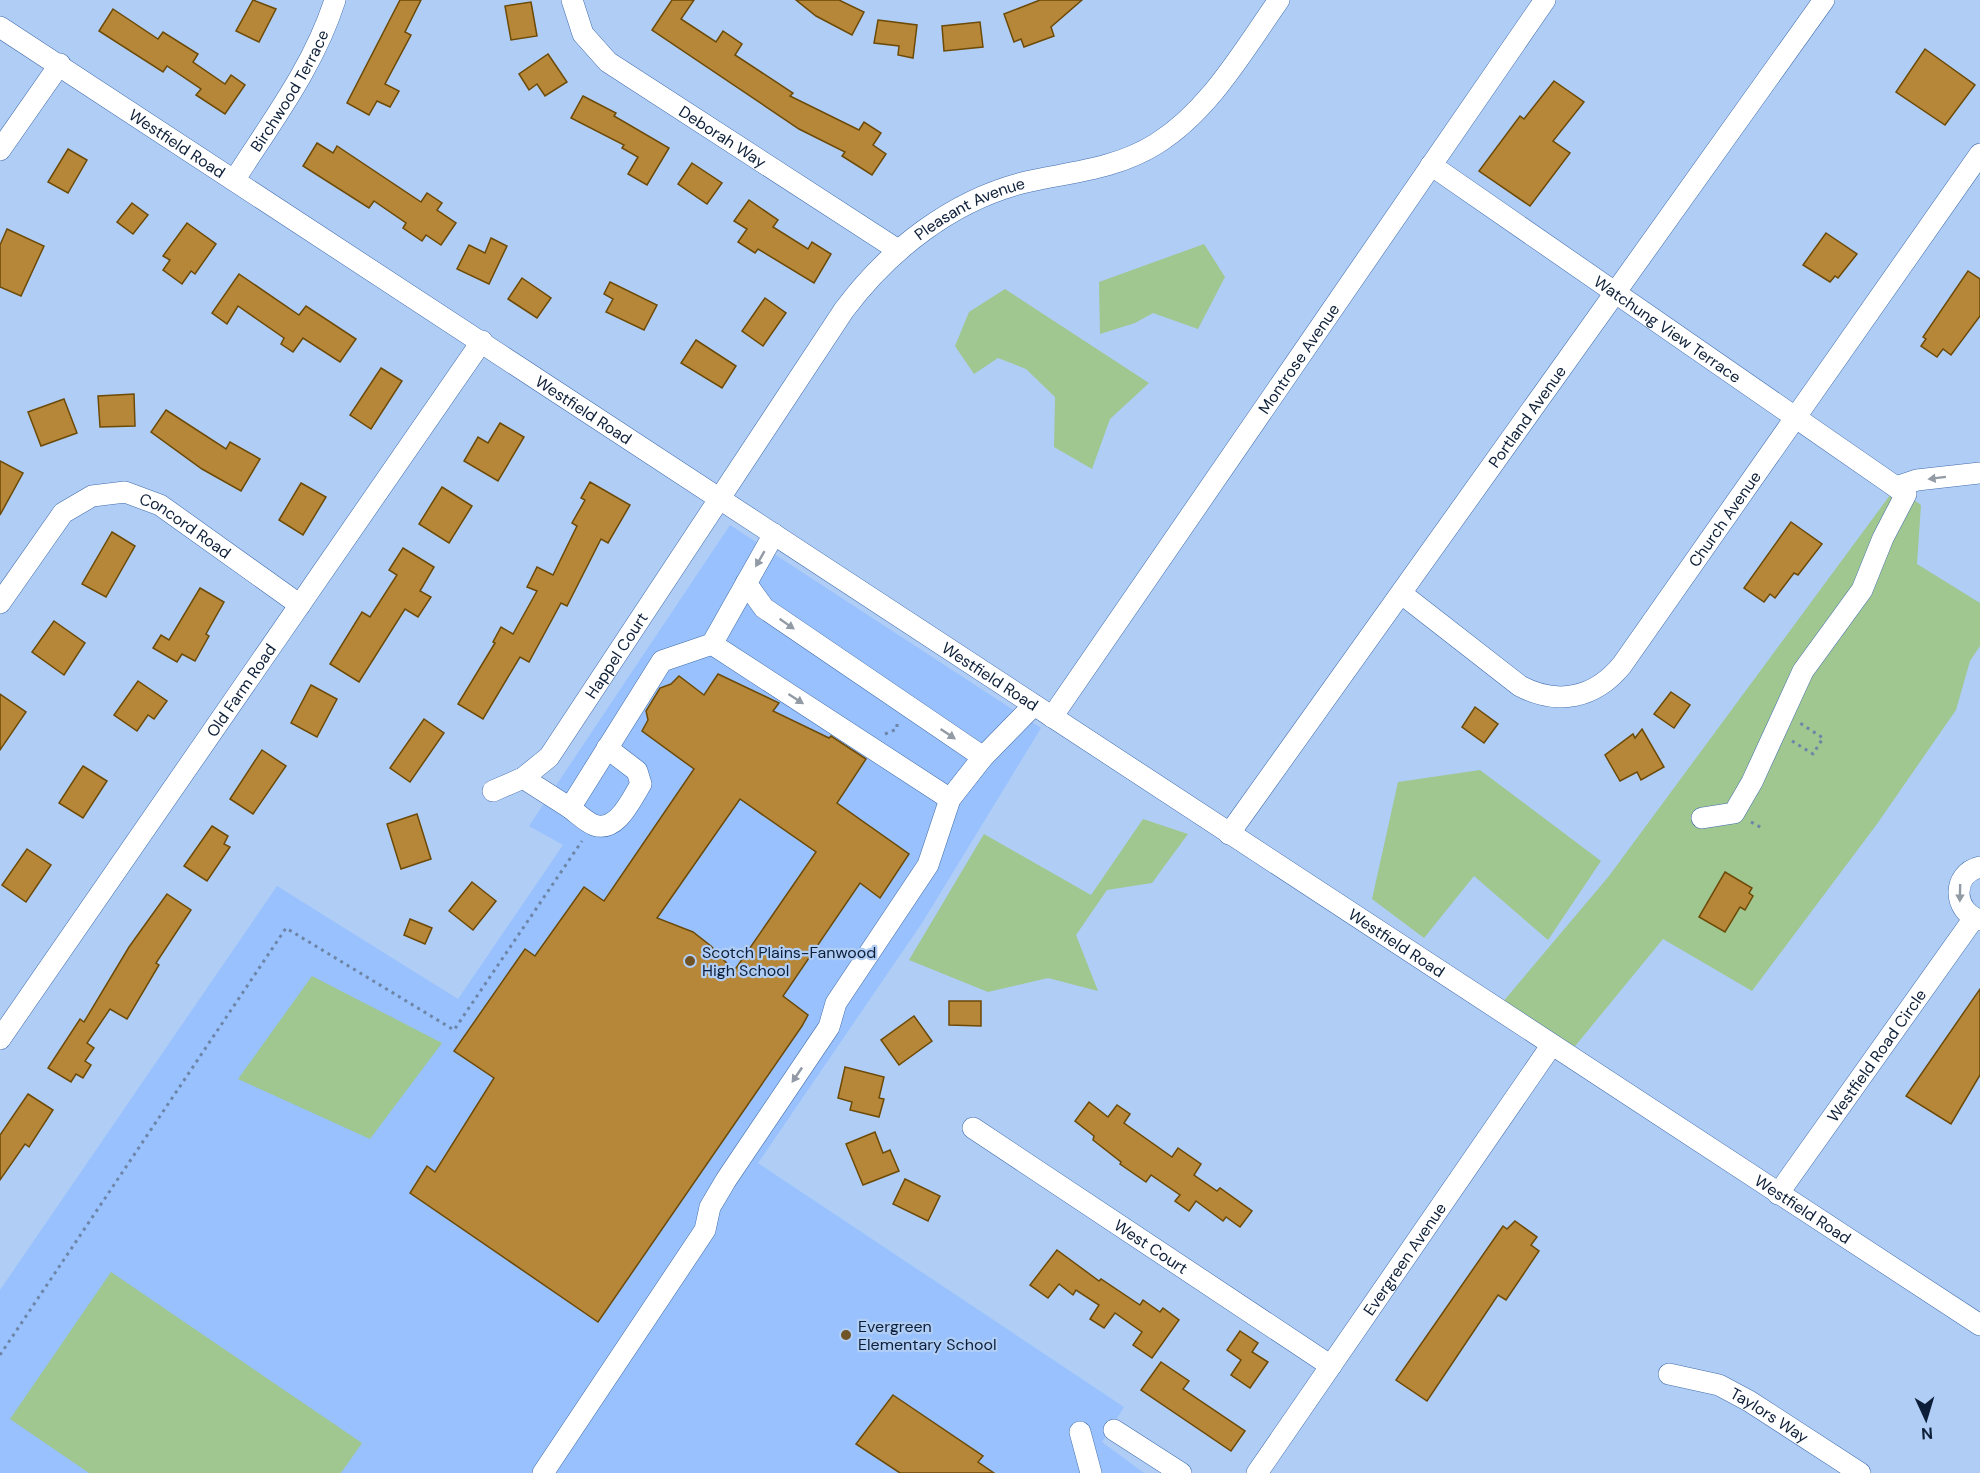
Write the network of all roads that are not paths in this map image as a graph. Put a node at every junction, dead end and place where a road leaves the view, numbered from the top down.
1 (334, 0) edge
2 (572, 0) edge
3 (1279, 0) edge
4 (1545, 0) edge
5 (1824, 0) edge
6 (0, 27) edge
7 (60, 64) junction
8 (0, 150) edge
9 (1980, 154) edge
10 (1431, 165) junction
11 (235, 179) junction
12 (898, 250) junction
13 (1616, 293) junction
14 (482, 341) junction
15 (1795, 417) junction
16 (1980, 473) edge
17 (1901, 491) junction
18 (722, 499) junction
19 (774, 534) junction
20 (746, 583) junction
21 (1402, 594) junction
22 (0, 603) edge
23 (300, 605) junction
24 (712, 644) junction
25 (1034, 705) junction
26 (1052, 717) junction
27 (607, 748) junction
28 (982, 757) junction
29 (523, 778) junction
30 (493, 791) dead end
31 (950, 799) junction
32 (570, 808) junction
33 (1702, 818) dead end
34 (1229, 834) junction
35 (1980, 867) edge
36 (1977, 919) edge
37 (0, 1039) edge
38 (1551, 1046) junction
39 (973, 1128) dead end
40 (1778, 1194) junction
41 (1980, 1325) edge
42 (1331, 1366) junction
43 (1669, 1374) dead end
44 (1114, 1430) dead end
45 (1080, 1432) dead end
46 (543, 1473) edge
47 (1091, 1473) edge
48 (1181, 1473) edge
49 (1257, 1473) edge
50 (1860, 1473) edge

1 - 11 street, Birchwood Terrace
2 - 12 street, Deborah Way
3 - 12 street, Pleasant Avenue
4 - 10 street, Montrose Avenue
5 - 13 street, Portland Avenue
6 - 7 street, Westfield Road
7 - 8 street
7 - 11 street, Westfield Road
9 - 15 street, Church Avenue
10 - 13 street, Watchung View Terrace
10 - 26 street, Montrose Avenue
11 - 14 street, Westfield Road
12 - 18 street, Pleasant Avenue
13 - 15 street, Watchung View Terrace
13 - 21 street, Portland Avenue
14 - 18 street, Westfield Road
14 - 23 street, Old Farm Road
15 - 17 street, Watchung View Terrace
15 - 21 street, Church Avenue
16 -> 17 street
17 - 33 street
18 - 19 street, Westfield Road
18 - 29 street, Happel Court
19 -> 20 street
19 - 25 street, Westfield Road
20 - 24 street
20 -> 28 street
21 - 34 street, Portland Avenue
22 - 23 street, Concord Road
23 - 37 street, Old Farm Road
24 - 27 street
24 -> 31 street
25 - 26 street, Westfield Road
25 - 28 street
26 - 34 street, Westfield Road
27 - 32 street
27 - 32 street
28 - 31 street
29 - 30 street, Happel Court
29 - 32 street
31 -> 46 street
34 - 38 street, Westfield Road
35 -> 36 street, Westfield Road Circle
36 - 40 street, Westfield Road Circle
38 - 40 street, Westfield Road
38 - 42 street, Evergreen Avenue
39 - 42 street, West Court
40 - 41 street, Westfield Road
42 - 49 street, Evergreen Avenue
43 - 50 street, Taylors Way
44 - 48 street
45 - 47 street

